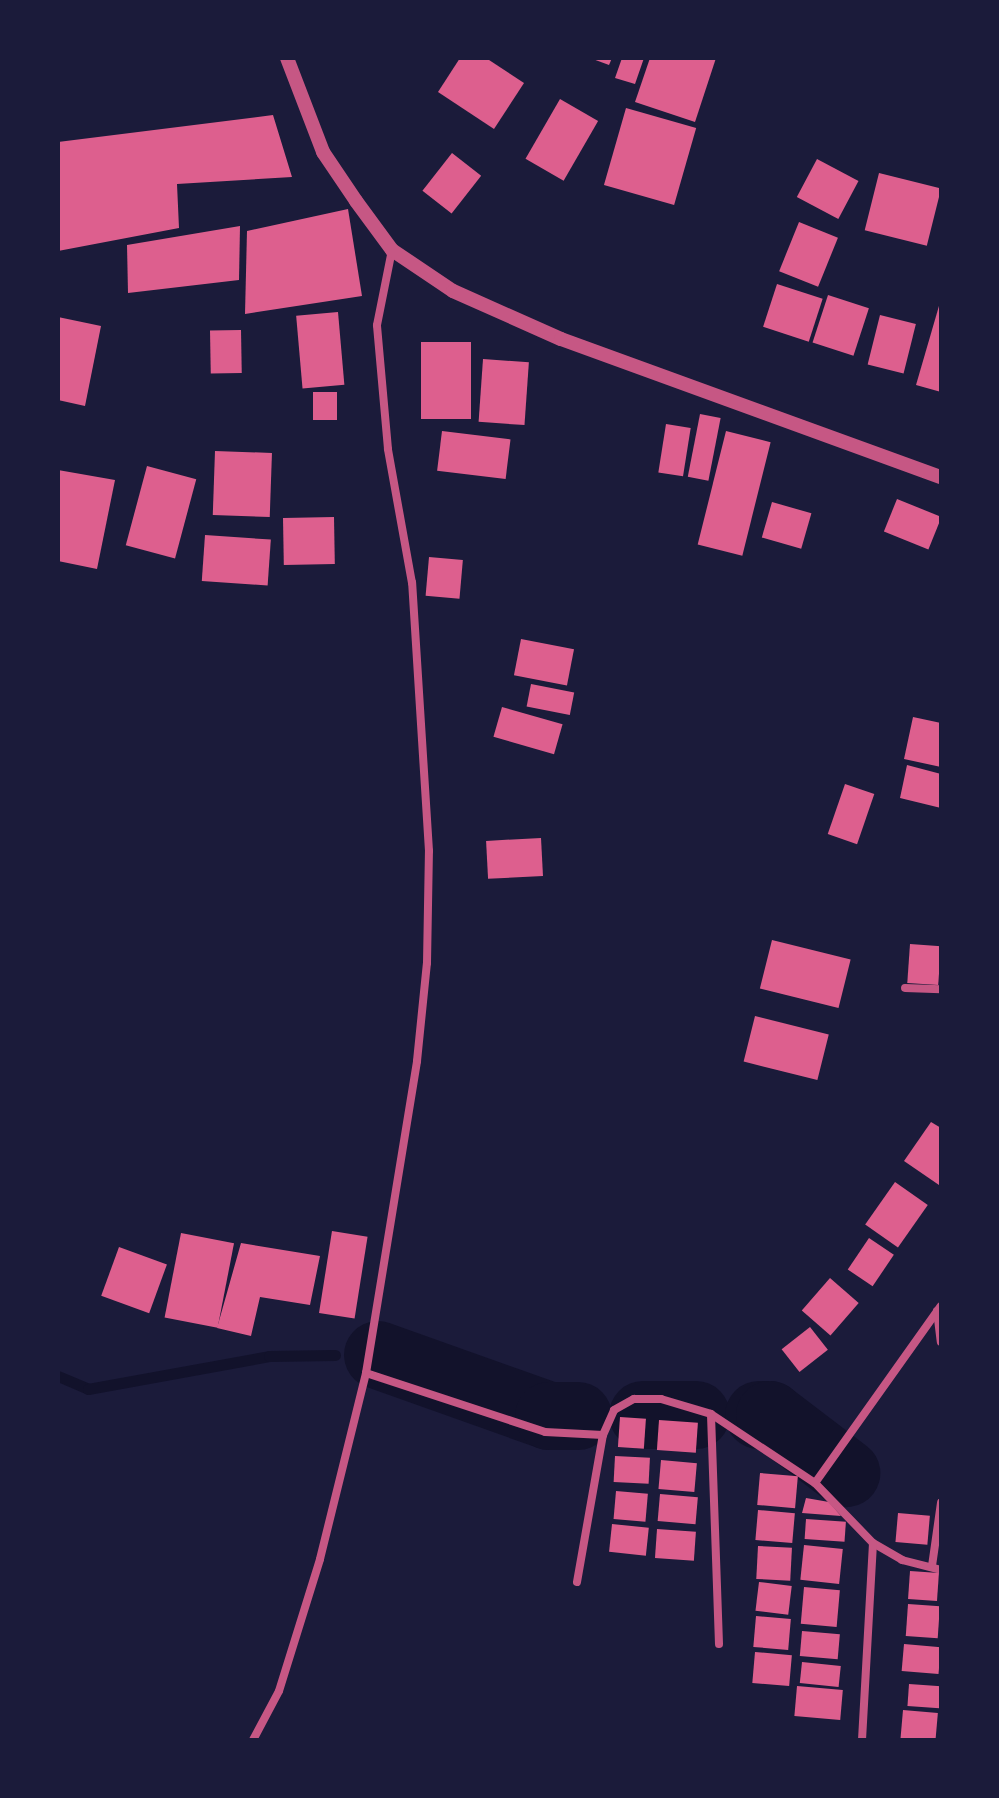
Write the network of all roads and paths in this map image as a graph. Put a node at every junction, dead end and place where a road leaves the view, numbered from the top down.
1 (287, 58) edge
2 (392, 250) junction
3 (941, 477) edge
4 (905, 988) dead end
5 (941, 989) edge
6 (939, 1308) edge
7 (941, 1342) edge
8 (366, 1373) junction
9 (711, 1414) junction
10 (603, 1435) junction
11 (815, 1483) junction
12 (941, 1503) edge
13 (873, 1543) junction
14 (936, 1568) edge
15 (577, 1582) dead end
16 (719, 1644) dead end
17 (253, 1740) edge
18 (862, 1740) edge

1 - 2 street
2 - 3 street
2 - 8 street
4 - 5 street
6 - 7 street
6 - 11 street
8 - 10 street
8 - 17 street
9 - 10 street
9 - 11 street
9 - 16 street
10 - 15 street
11 - 13 street
12 - 14 street
13 - 14 street
13 - 18 street

